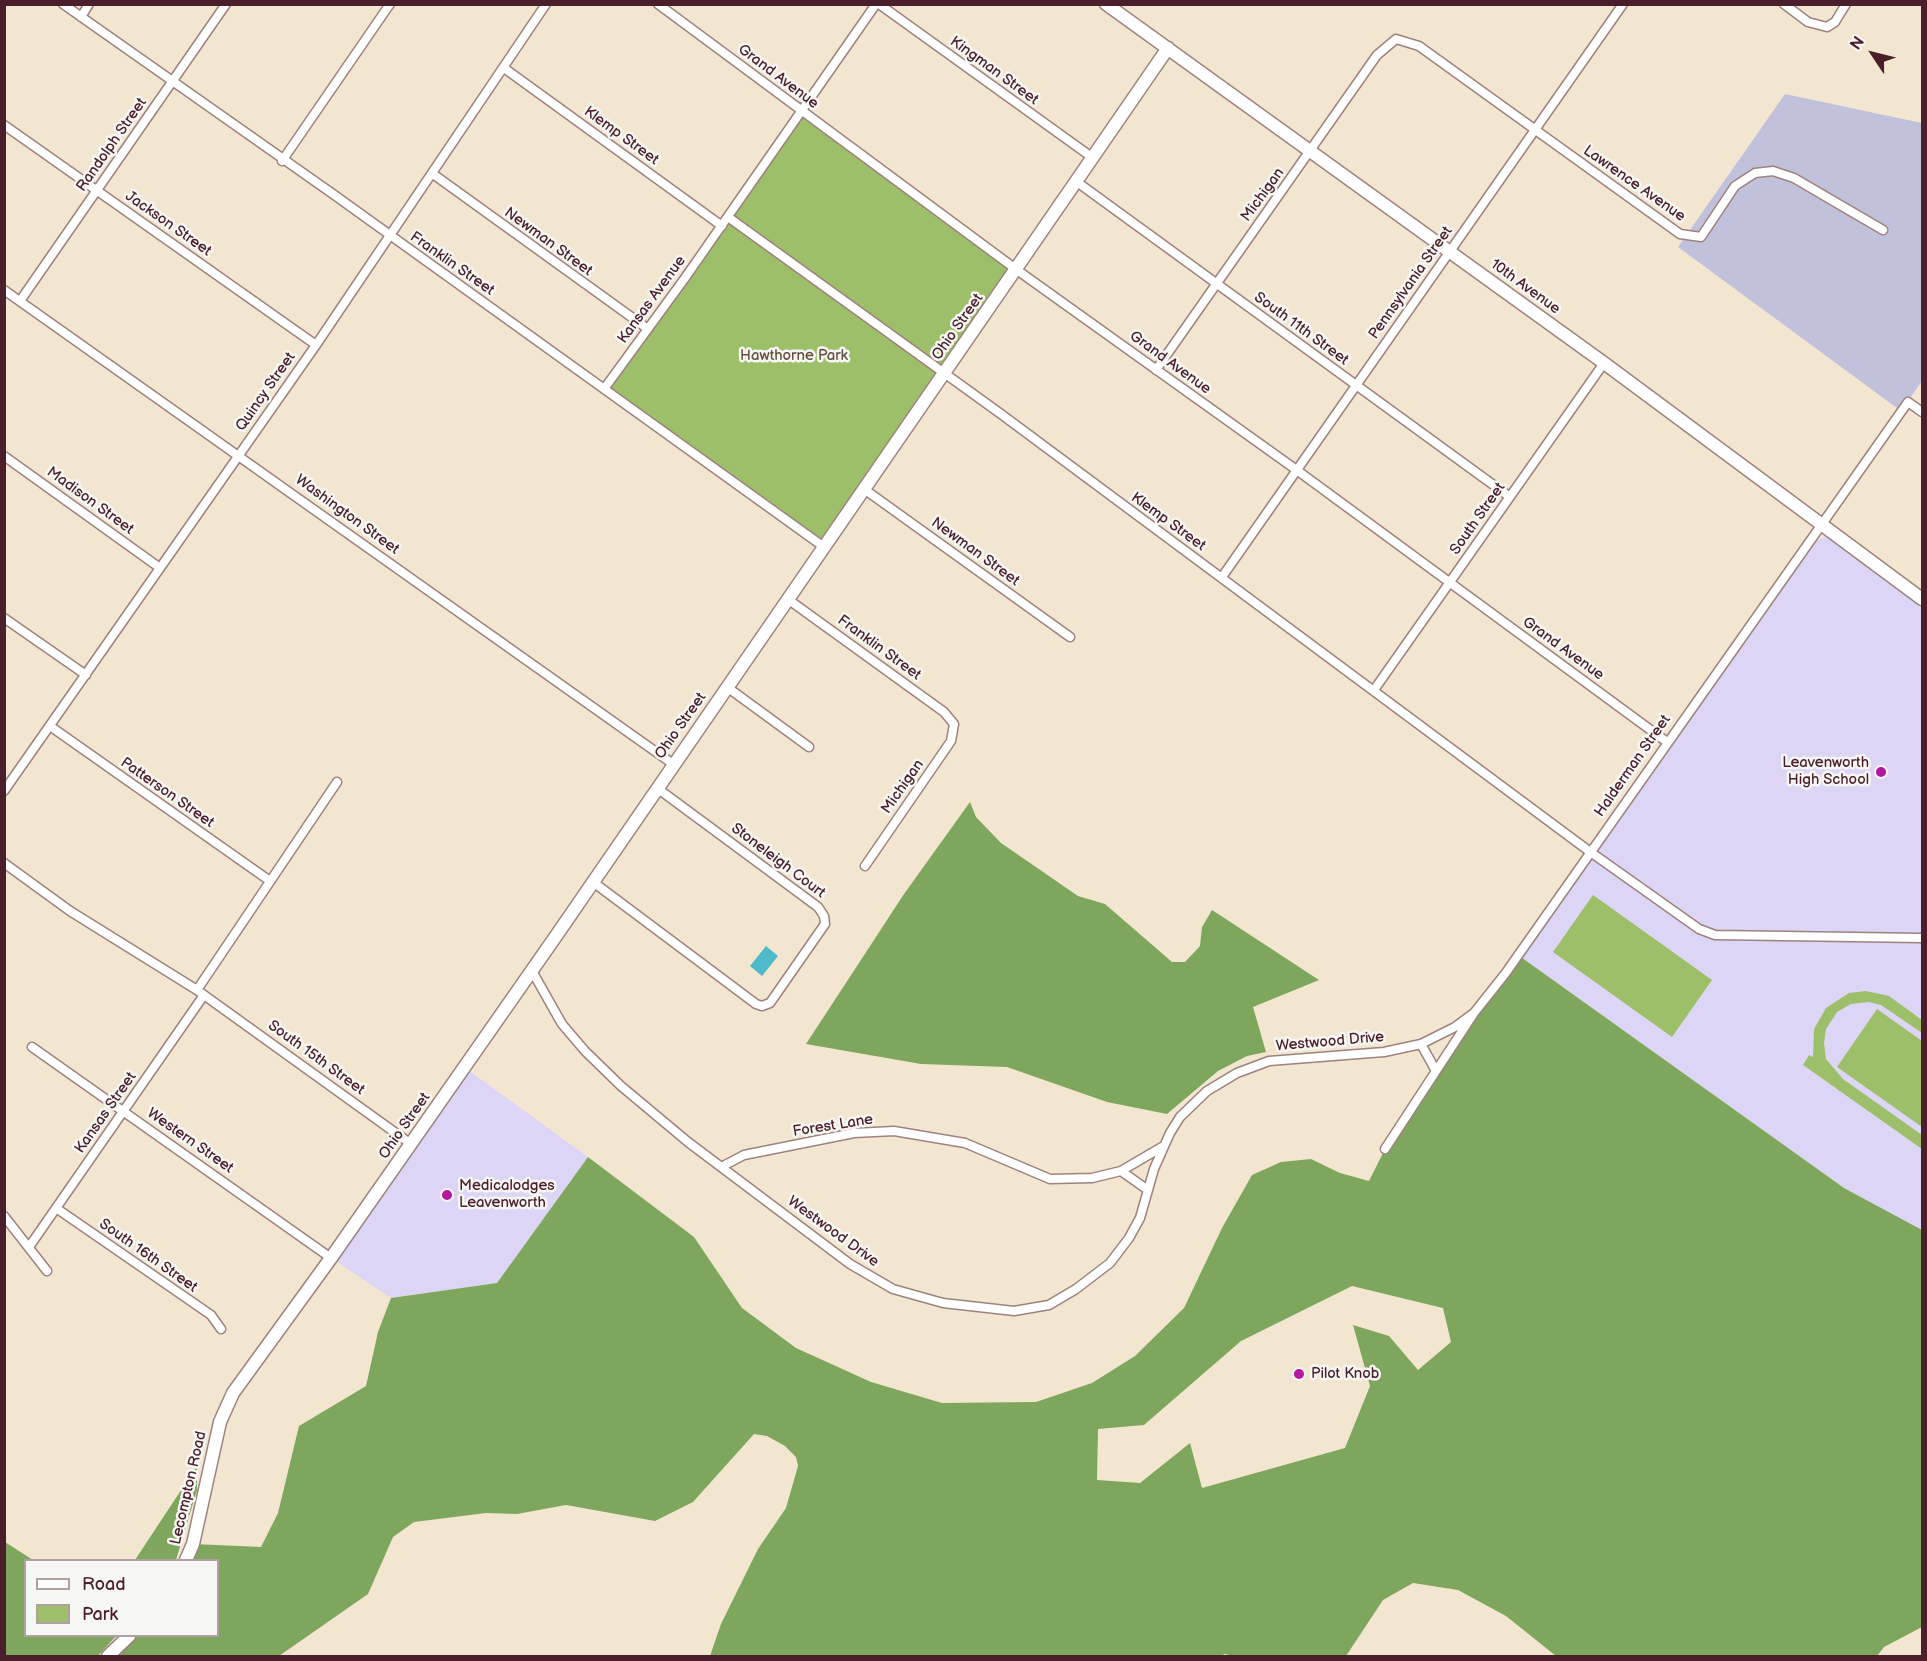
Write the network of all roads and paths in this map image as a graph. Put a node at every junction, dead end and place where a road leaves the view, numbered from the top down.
1 (63, 4) edge
2 (89, 4) edge
3 (226, 4) edge
4 (390, 4) edge
5 (546, 4) edge
6 (658, 4) edge
7 (878, 4) edge
8 (1106, 4) edge
9 (1623, 4) edge
10 (1784, 4) edge
11 (1846, 4) edge
12 (81, 17) junction
13 (1396, 39) joint
14 (1168, 48) junction
15 (504, 68) junction
16 (173, 81) junction
17 (802, 112) junction
18 (4, 125) edge
19 (1535, 130) junction
20 (1310, 152) junction
21 (1093, 158) junction
22 (282, 161) junction
23 (433, 174) junction
24 (1077, 182) junction
25 (96, 189) junction
26 (728, 217) junction
27 (722, 226) junction
28 (1883, 230) dead end
29 (389, 236) junction
30 (1449, 251) junction
31 (1017, 270) junction
32 (1215, 284) junction
33 (4, 290) edge
34 (20, 301) junction
35 (648, 329) junction
36 (316, 345) junction
37 (1604, 363) junction
38 (1156, 370) junction
39 (944, 374) junction
40 (1357, 386) junction
41 (604, 389) junction
42 (1923, 412) edge
43 (239, 454) junction
44 (4, 456) edge
45 (1298, 471) junction
46 (864, 489) junction
47 (1510, 497) junction
48 (1820, 525) junction
49 (824, 547) junction
50 (160, 568) junction
51 (1222, 577) junction
52 (1451, 583) junction
53 (1923, 599) edge
54 (789, 600) junction
55 (4, 618) edge
56 (1070, 637) dead end
57 (86, 675) junction
58 (727, 687) junction
59 (1374, 690) junction
60 (952, 720) joint
61 (50, 726) junction
62 (1667, 742) junction
63 (809, 747) dead end
64 (673, 764) junction
65 (337, 782) dead end
66 (657, 788) junction
67 (4, 791) edge
68 (1589, 851) junction
69 (4, 863) edge
70 (865, 866) dead end
71 (270, 881) junction
72 (592, 882) junction
73 (1923, 939) edge
74 (532, 970) junction
75 (201, 992) junction
76 (1474, 1013) junction
77 (1421, 1044) junction
78 (32, 1047) dead end
79 (1436, 1071) junction
80 (123, 1112) junction
81 (411, 1144) junction
82 (1162, 1147) junction
83 (1385, 1149) dead end
84 (723, 1166) junction
85 (1122, 1171) junction
86 (1148, 1190) junction
87 (56, 1209) junction
88 (4, 1216) edge
89 (29, 1247) junction
90 (331, 1258) junction
91 (47, 1271) dead end
92 (221, 1329) dead end
93 (220, 1422) joint
94 (186, 1559) edge
95 (127, 1637) edge
96 (108, 1656) edge

1 - 12 street, Franklin Street
2 - 12 street
3 - 16 street, Randolph Street
4 - 22 street
5 - 15 street, Quincy Street
6 - 17 street, Grand Avenue
7 - 17 street
7 - 21 street, Kingman Street
8 - 14 street, 10th Avenue
9 - 19 street, Pennsylvania Street
10 - 11 street
12 - 16 street, Franklin Street
13 - 19 street, Lawrence Avenue
13 - 20 street, Michigan
14 - 20 street, 10th Avenue
14 - 21 street, Ohio Street
15 - 23 street, Quincy Street
15 - 27 street, Klemp Street
16 - 22 street, Franklin Street
16 - 25 street, Randolph Street
17 - 26 street
17 - 31 street, Grand Avenue
18 - 25 street, Jackson Street
19 - 28 street, Lawrence Avenue
19 - 30 street, Pennsylvania Street
20 - 30 street, 10th Avenue
20 - 32 street, Michigan
21 - 24 street, Ohio Street
22 - 29 street, Franklin Street
23 - 29 street, Quincy Street
23 - 35 street, Newman Street
24 - 31 street, Ohio Street
24 - 32 street, South 11th Street
25 - 34 street, Randolph Street
25 - 36 street, Jackson Street
26 - 27 street
26 - 39 street, Klemp Street
27 - 35 street, Kansas Avenue
29 - 36 street, Quincy Street
29 - 41 street, Franklin Street
30 - 37 street, 10th Avenue
30 - 40 street, Pennsylvania Street
31 - 38 street, Grand Avenue
31 - 39 street, Ohio Street
32 - 38 street, Michigan
32 - 40 street, South 11th Street
33 - 34 street, Washington Street
34 - 43 street, Washington Street
35 - 41 street, Kansas Avenue
36 - 43 street, Quincy Street
37 - 47 street, South Street
37 - 48 street, 10th Avenue
38 - 45 street, Grand Avenue
39 - 46 street, Ohio Street
39 - 51 street, Klemp Street
40 - 45 street, Pennsylvania Street
40 - 47 street, South 11th Street
41 - 49 street, Franklin Street
42 - 48 street, Halderman Street
43 - 50 street, Quincy Street
43 - 64 street, Washington Street
44 - 50 street, Madison Street
45 - 51 street, Pennsylvania Street
45 - 52 street, Grand Avenue
46 - 49 street, Ohio Street
46 - 56 street, Newman Street
47 - 52 street, South Street
48 - 53 street, 10th Avenue
48 - 62 street, Halderman Street
49 - 54 street, Ohio Street
50 - 57 street, Quincy Street
51 - 59 street, Klemp Street
52 - 59 street, South Street
52 - 62 street, Grand Avenue
54 - 58 street, Ohio Street
54 - 60 street, Franklin Street
55 - 57 street
57 - 61 street, Quincy Street
58 - 63 street
58 - 64 street, Ohio Street
59 - 68 street, Klemp Street
60 - 70 street, Michigan
61 - 67 street, Quincy Street
61 - 71 street, Patterson Street
62 - 68 street, Halderman Street
64 - 66 street, Ohio Street
65 - 71 street, Kansas Street
66 - 72 street, Ohio Street
66 - 72 street, Stoneleigh Court
68 - 73 street
68 - 76 street, Halderman Street
69 - 75 street, South 15th Street
71 - 75 street, Kansas Street
72 - 74 street, Ohio Street
74 - 81 street, Ohio Street
74 - 84 street, Westwood Drive
75 - 80 street, Kansas Street
75 - 81 street, South 15th Street
76 - 77 street, Westwood Drive
76 - 79 street, Halderman Street
77 - 79 street
77 - 82 street, Westwood Drive
78 - 80 street, Western Street
79 - 83 street, Halderman Street
80 - 87 street, Kansas Street
80 - 90 street, Western Street
81 - 90 street, Ohio Street
82 - 85 street, Forest Lane
82 - 86 street, Westwood Drive
84 - 85 street, Forest Lane
84 - 86 street, Westwood Drive
85 - 86 street
87 - 89 street, Kansas Street
87 - 92 street, South 16th Street
88 - 89 street
89 - 91 street
90 - 93 street, Ohio Street
93 - 94 street, Lecompton Road
95 - 96 street

